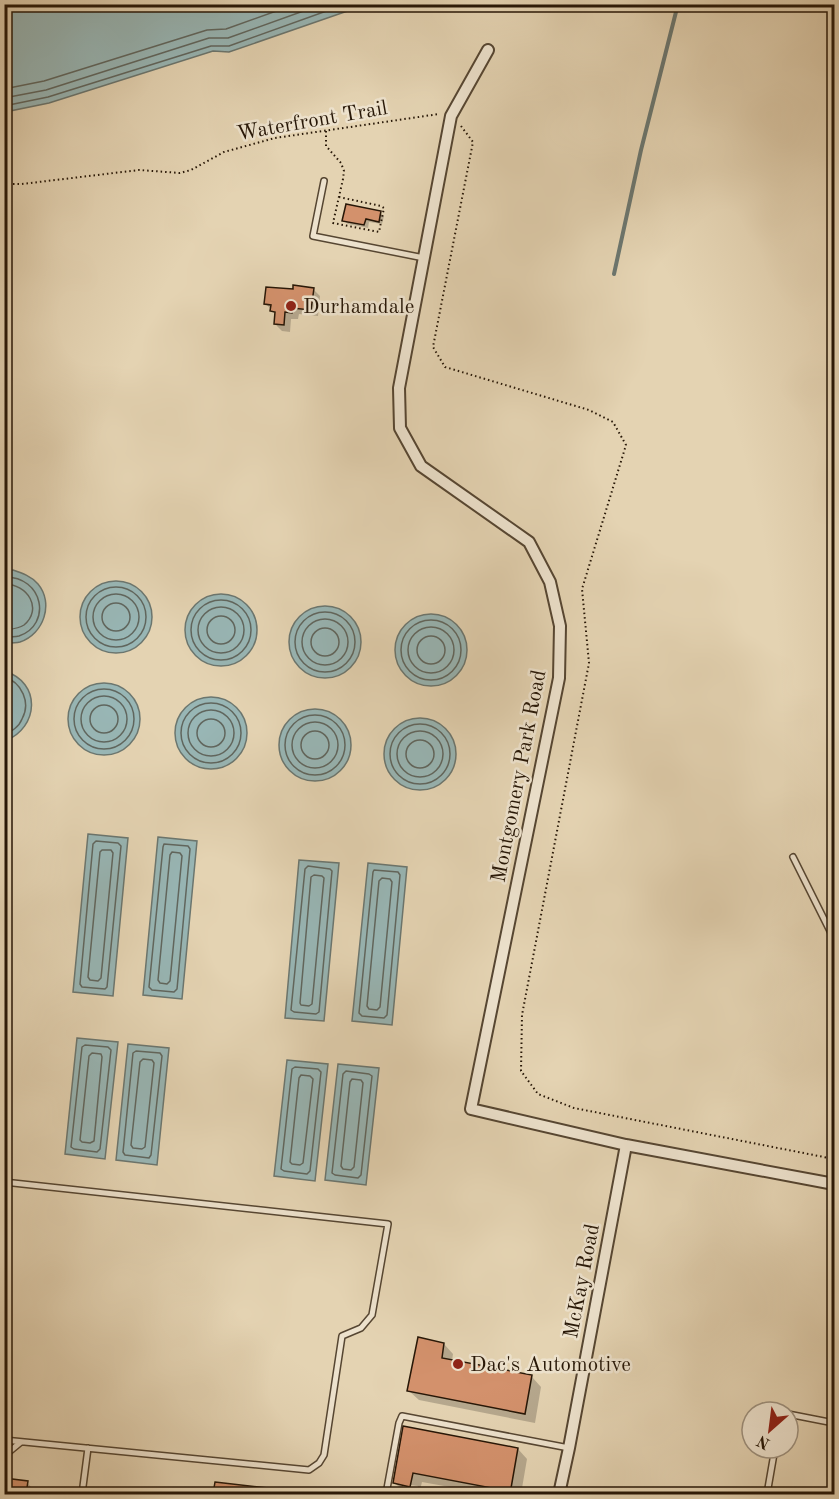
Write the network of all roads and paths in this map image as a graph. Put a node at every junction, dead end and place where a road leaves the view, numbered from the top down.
1 (488, 50) dead end
2 (451, 116) junction
3 (326, 130) junction
4 (324, 181) dead end
5 (4, 184) edge
6 (339, 197) junction
7 (424, 258) junction
8 (793, 857) dead end
9 (834, 939) edge
10 (626, 1145) junction
11 (4, 1182) edge
12 (834, 1184) edge
13 (800, 1416) edge
14 (834, 1423) edge
15 (4, 1440) edge
16 (21, 1442) junction
17 (88, 1448) junction
18 (569, 1448) junction
19 (4, 1456) edge
20 (773, 1460) edge
21 (82, 1494) edge
22 (386, 1494) edge
23 (559, 1494) edge
24 (767, 1494) edge

1 - 2 street, Montgomery Park Road
2 - 3 path, Waterfront Trail
2 - 7 street, Montgomery Park Road
3 - 5 path, Waterfront Trail
3 - 6 path
4 - 7 lane
6 - 6 path
7 - 10 street, Montgomery Park Road
8 - 9 lane
10 - 12 street, Montgomery Park Road
10 - 18 street, McKay Road
11 - 17 lane
13 - 14 lane
15 - 16 lane
16 - 17 lane
16 - 19 lane
17 - 21 lane
18 - 22 lane
18 - 23 street, McKay Road
20 - 24 lane

